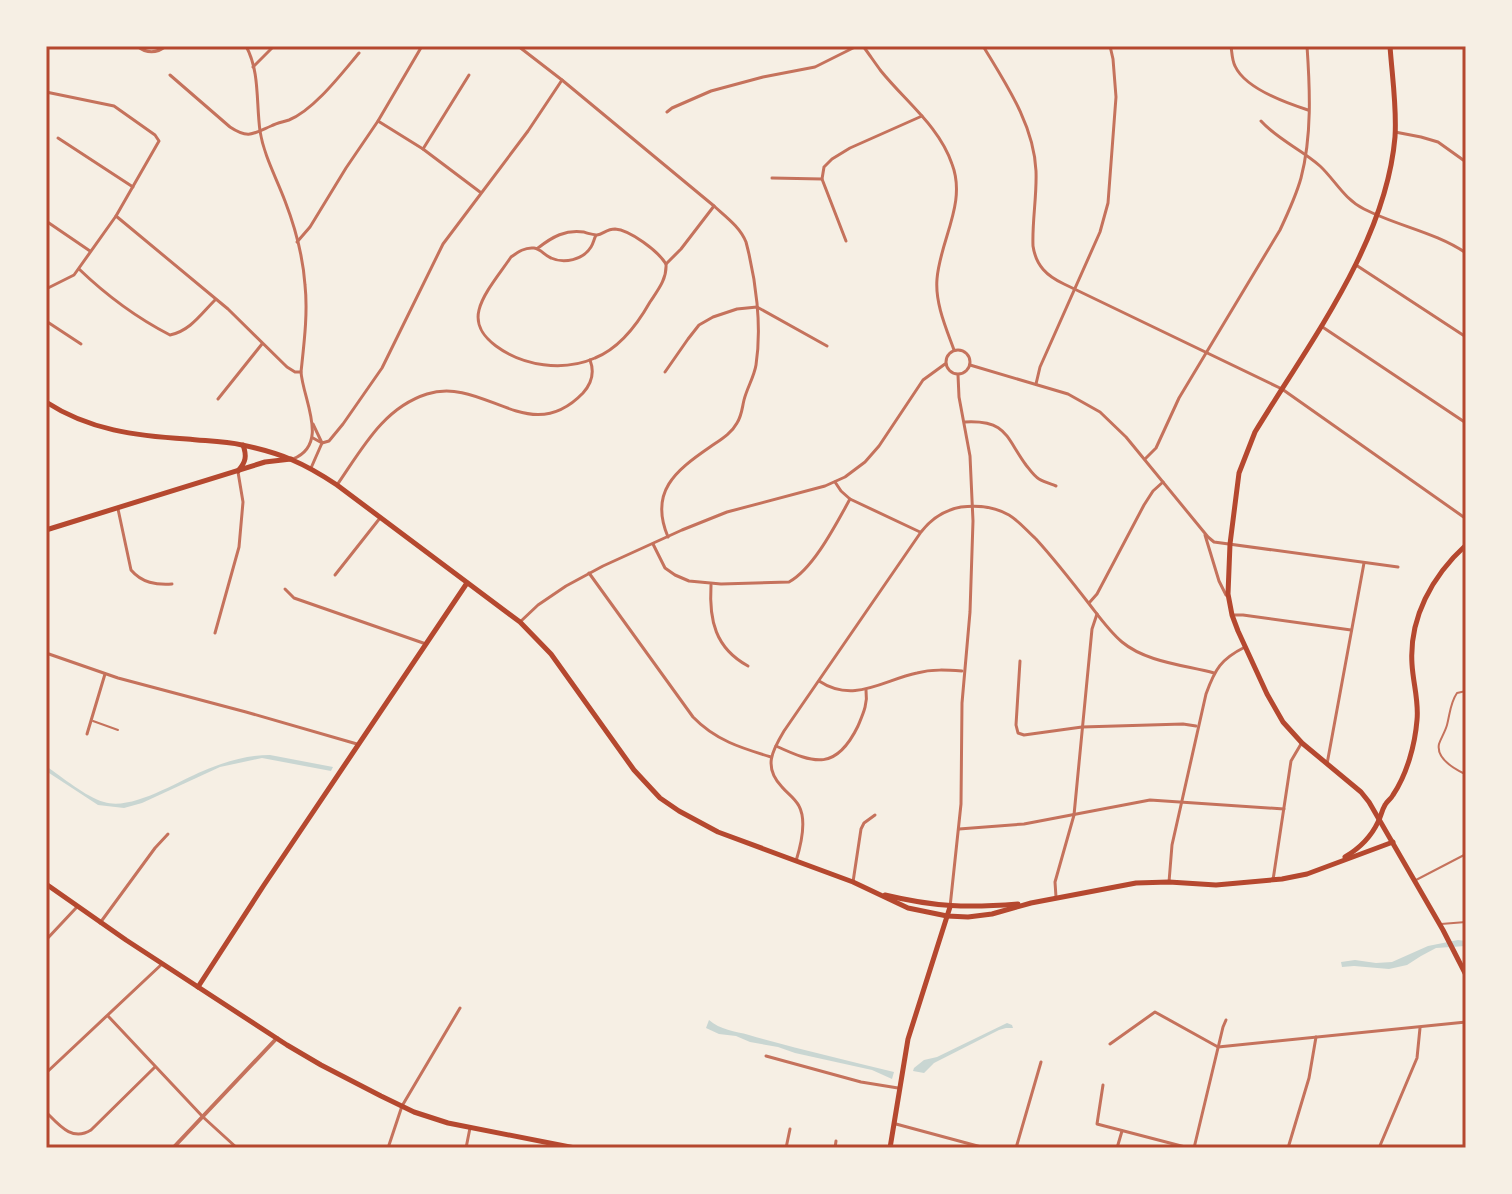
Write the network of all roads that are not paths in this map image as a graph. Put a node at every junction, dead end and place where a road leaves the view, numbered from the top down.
1 (137, 46) edge
2 (166, 46) edge
3 (246, 46) edge
4 (274, 46) edge
5 (422, 46) edge
6 (518, 46) edge
7 (857, 46) edge
8 (863, 46) edge
9 (983, 46) edge
10 (1110, 46) edge
11 (1231, 46) edge
12 (1307, 46) edge
13 (1390, 46) edge
14 (359, 53) dead end
15 (253, 67) junction
16 (170, 75) dead end
17 (469, 75) dead end
18 (562, 80) junction
19 (46, 92) edge
20 (1308, 110) junction
21 (667, 112) dead end
22 (922, 116) junction
23 (378, 121) junction
24 (1261, 121) dead end
25 (260, 130) junction
26 (1395, 132) junction
27 (58, 138) dead end
28 (423, 149) junction
29 (1305, 155) junction
30 (1466, 162) edge
31 (772, 178) dead end
32 (822, 179) junction
33 (133, 187) junction
34 (481, 193) junction
35 (714, 206) junction
36 (116, 216) junction
37 (1378, 216) junction
38 (46, 221) edge
39 (596, 235) junction
40 (846, 241) dead end
41 (297, 242) junction
42 (538, 248) junction
43 (90, 251) junction
44 (1466, 253) edge
45 (666, 264) junction
46 (1356, 265) junction
47 (79, 269) junction
48 (46, 289) edge
49 (1074, 290) junction
50 (215, 300) junction
51 (757, 307) junction
52 (46, 321) edge
53 (1321, 326) junction
54 (1466, 337) edge
55 (81, 344) dead end
56 (262, 344) junction
57 (827, 346) dead end
58 (954, 350) junction
59 (1206, 352) junction
60 (590, 360) junction
61 (945, 364) junction
62 (970, 365) junction
63 (301, 372) junction
64 (665, 372) dead end
65 (958, 375) junction
66 (1036, 384) junction
67 (1282, 389) junction
68 (218, 399) dead end
69 (46, 402) edge
70 (312, 422) junction
71 (965, 422) junction
72 (1466, 423) edge
73 (313, 438) junction
74 (322, 443) junction
75 (243, 445) junction
76 (293, 459) junction
77 (1145, 459) junction
78 (311, 468) junction
79 (238, 472) junction
80 (835, 482) junction
81 (1163, 482) junction
82 (337, 485) junction
83 (1056, 486) dead end
84 (850, 499) junction
85 (972, 506) junction
86 (117, 508) junction
87 (381, 517) junction
88 (1465, 518) edge
89 (1201, 528) junction
90 (46, 530) edge
91 (921, 532) junction
92 (668, 537) junction
93 (653, 544) junction
94 (1230, 544) junction
95 (1466, 545) edge
96 (1364, 562) junction
97 (1398, 567) dead end
98 (589, 573) junction
99 (335, 575) dead end
100 (467, 583) junction
101 (172, 584) dead end
102 (711, 584) junction
103 (285, 589) dead end
104 (1229, 601) junction
105 (1089, 603) junction
106 (1097, 614) junction
107 (1232, 615) junction
108 (520, 622) junction
109 (1352, 630) junction
110 (215, 633) dead end
111 (426, 644) junction
112 (1245, 647) junction
113 (46, 653) edge
114 (1020, 661) dead end
115 (748, 666) dead end
116 (963, 671) junction
117 (1214, 673) junction
118 (105, 674) junction
119 (819, 681) junction
120 (866, 690) junction
121 (1466, 691) edge
122 (91, 721) junction
123 (1198, 726) junction
124 (1082, 727) junction
125 (118, 730) dead end
126 (87, 734) dead end
127 (1302, 743) junction
128 (358, 745) junction
129 (776, 746) junction
130 (771, 757) junction
131 (1327, 764) junction
132 (1465, 773) edge
133 (1466, 789) edge
134 (1181, 802) junction
135 (1284, 809) junction
136 (875, 815) dead end
137 (1074, 815) junction
138 (1380, 820) junction
139 (959, 829) junction
140 (168, 834) dead end
141 (1393, 842) junction
142 (1466, 854) edge
143 (796, 861) junction
144 (1327, 866) junction
145 (1273, 880) junction
146 (1415, 881) junction
147 (853, 882) junction
148 (1169, 882) junction
149 (46, 884) edge
150 (876, 892) junction
151 (1056, 898) junction
152 (1031, 903) junction
153 (77, 907) junction
154 (950, 907) junction
155 (947, 916) junction
156 (1466, 922) edge
157 (100, 923) junction
158 (1440, 924) junction
159 (46, 940) edge
160 (162, 964) junction
161 (1466, 975) edge
162 (198, 987) junction
163 (460, 1008) dead end
164 (108, 1016) junction
165 (1226, 1020) dead end
166 (1466, 1022) edge
167 (1420, 1027) junction
168 (1316, 1037) junction
169 (277, 1038) junction
170 (1110, 1044) dead end
171 (1218, 1047) junction
172 (766, 1056) dead end
173 (1041, 1062) dead end
174 (155, 1066) junction
175 (46, 1073) edge
176 (1103, 1085) dead end
177 (900, 1088) junction
178 (402, 1106) junction
179 (46, 1112) edge
180 (203, 1117) junction
181 (895, 1123) junction
182 (470, 1128) junction
183 (790, 1129) dead end
184 (1122, 1131) junction
185 (836, 1141) dead end
186 (549, 1146) edge
187 (173, 1148) edge
188 (237, 1148) edge
189 (388, 1148) edge
190 (466, 1148) edge
191 (575, 1148) edge
192 (786, 1148) edge
193 (835, 1148) edge
194 (890, 1148) edge
195 (985, 1148) edge
196 (1016, 1148) edge
197 (1117, 1148) edge
198 (1192, 1148) edge
199 (1288, 1148) edge
200 (1379, 1148) edge

1 - 2 street
3 - 15 street
4 - 15 street
5 - 23 street
6 - 18 street
7 - 21 street
8 - 22 street
9 - 49 street
10 - 49 street
11 - 20 street
12 - 20 street
13 - 26 main road
14 - 25 street
15 - 25 street
16 - 25 street
17 - 28 street
18 - 34 street
18 - 35 street
19 - 33 street
20 - 29 street
22 - 32 street
22 - 58 street
23 - 28 street
23 - 41 street
24 - 29 street
25 - 41 street
26 - 30 street
26 - 37 main road
27 - 33 street
28 - 34 street
29 - 37 street
29 - 59 street
31 - 32 street
32 - 40 street
33 - 36 street
34 - 74 street
35 - 45 street
35 - 51 street
36 - 43 street
36 - 50 street
37 - 44 street
37 - 46 main road
38 - 43 street
39 - 42 street
39 - 42 street
39 - 45 street
41 - 63 street
42 - 60 street
43 - 47 street
45 - 60 street
46 - 53 main road
46 - 54 street
47 - 48 street
47 - 50 street
49 - 59 street
49 - 66 street
50 - 56 street
51 - 57 street
51 - 64 street
51 - 92 street
52 - 55 street
53 - 67 main road
53 - 72 street
56 - 63 street
56 - 68 street
58 - 61 street
58 - 62 street
59 - 67 street
59 - 77 street
60 - 82 street
61 - 65 street
61 - 80 street
62 - 65 street
62 - 66 street
63 - 70 street
65 - 71 street
66 - 77 street
67 - 88 street
67 - 94 main road
69 - 75 main road
70 - 73 street
70 - 74 street
71 - 83 street
71 - 85 street
73 - 74 street
73 - 76 street
74 - 78 street
75 - 76 main road
75 - 79 main road
76 - 78 main road
76 - 79 main road
77 - 81 street
78 - 82 main road
79 - 86 main road
79 - 110 street
80 - 84 street
80 - 92 street
81 - 89 street
81 - 105 street
82 - 87 main road
84 - 91 street
84 - 102 street
85 - 91 street
85 - 105 street
85 - 116 street
86 - 90 main road
86 - 101 street
87 - 99 street
87 - 100 main road
89 - 94 street
89 - 104 street
91 - 119 street
92 - 93 street
93 - 98 street
93 - 102 street
94 - 96 street
94 - 104 main road
95 - 138 main road
96 - 97 street
96 - 109 street
98 - 108 street
98 - 130 street
100 - 108 main road
100 - 111 main road
102 - 115 street
103 - 111 street
104 - 107 main road
105 - 106 street
106 - 117 street
106 - 124 street
107 - 109 street
107 - 112 main road
108 - 143 main road
109 - 131 street
111 - 128 main road
112 - 117 street
112 - 127 main road
113 - 118 street
114 - 124 street
116 - 120 street
116 - 139 street
117 - 123 street
118 - 122 street
118 - 128 street
119 - 120 street
119 - 129 street
120 - 129 street
121 - 132 lane
122 - 125 lane
122 - 126 street
123 - 124 street
123 - 134 street
124 - 137 street
127 - 131 main road
127 - 135 street
128 - 162 main road
129 - 130 street
130 - 143 street
131 - 138 main road
132 - 133 lane
134 - 135 street
134 - 137 street
134 - 148 street
135 - 145 street
136 - 147 street
137 - 139 street
137 - 151 street
138 - 141 main road
138 - 144 main road
139 - 154 street
140 - 157 street
141 - 144 main road
141 - 146 main road
142 - 146 lane
143 - 147 main road
144 - 145 main road
145 - 148 main road
146 - 158 main road
147 - 150 main road
148 - 151 main road
149 - 153 main road
150 - 154 main road
150 - 155 main road
151 - 152 main road
152 - 154 main road
152 - 155 main road
153 - 157 main road
153 - 159 street
154 - 155 main road
155 - 177 main road
156 - 158 lane
157 - 160 main road
158 - 161 main road
160 - 162 main road
160 - 164 street
162 - 169 main road
163 - 178 street
164 - 174 street
164 - 175 street
165 - 171 street
166 - 167 street
167 - 168 street
167 - 200 street
168 - 171 street
168 - 199 street
169 - 178 main road
169 - 180 street
170 - 171 street
171 - 198 street
172 - 177 street
173 - 196 street
174 - 179 street
174 - 180 street
176 - 184 street
177 - 181 main road
178 - 182 main road
178 - 189 street
180 - 187 street
180 - 188 street
181 - 194 main road
181 - 195 street
182 - 186 main road
182 - 190 street
183 - 192 street
184 - 197 street
184 - 198 street
185 - 193 street
186 - 191 main road

